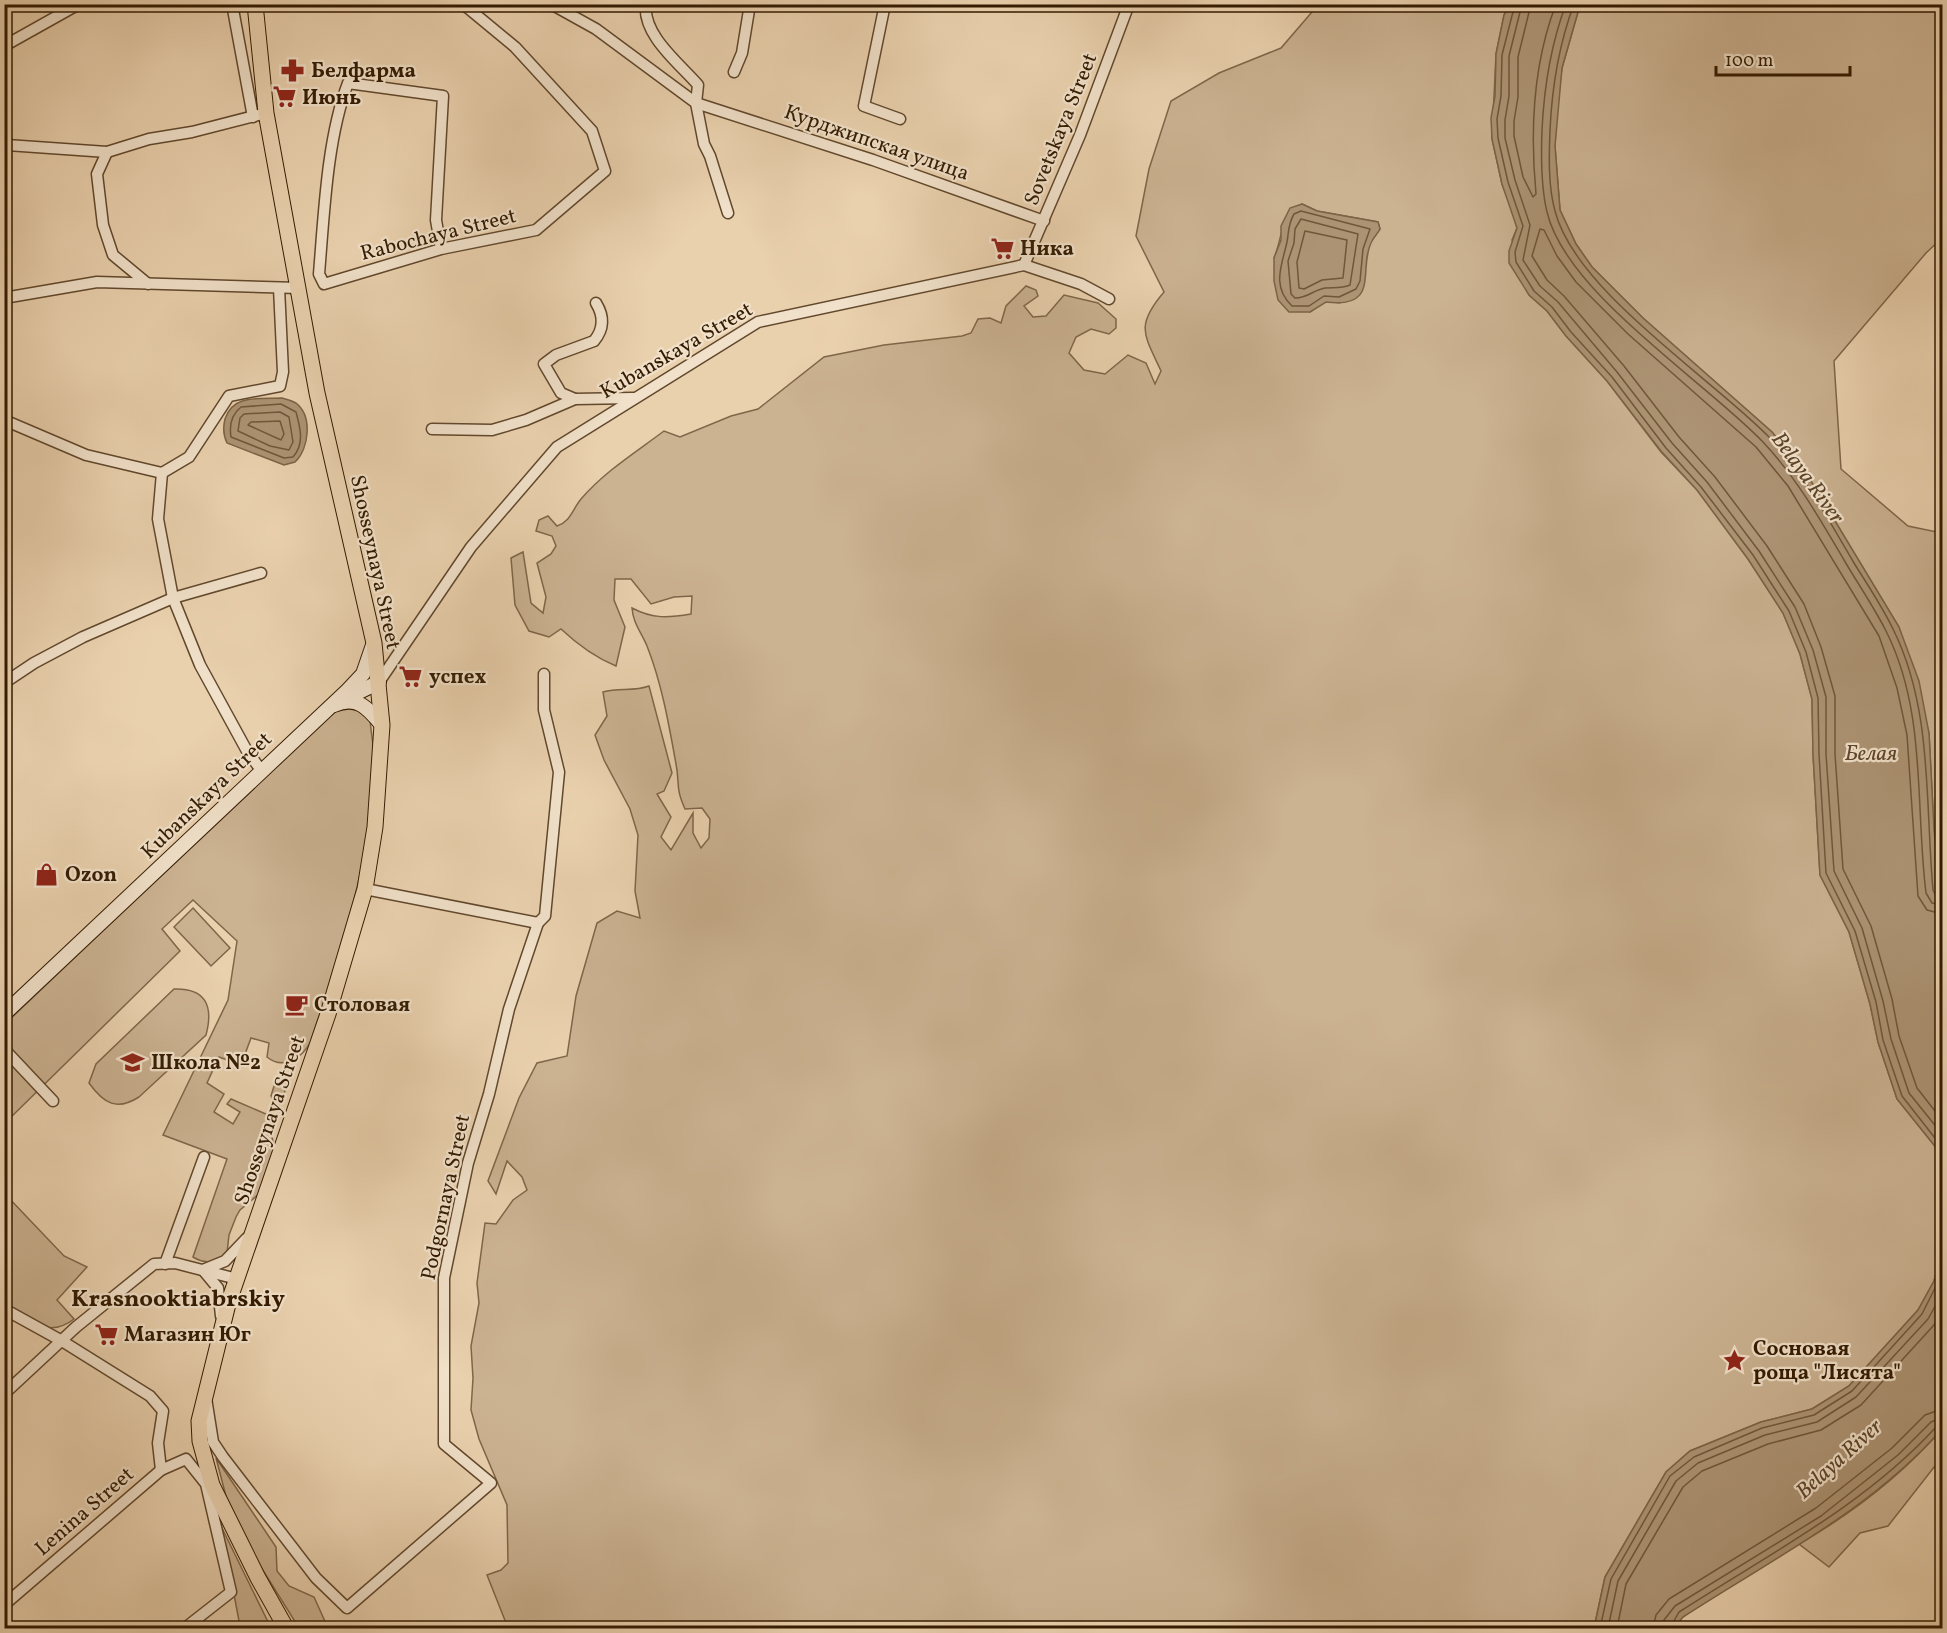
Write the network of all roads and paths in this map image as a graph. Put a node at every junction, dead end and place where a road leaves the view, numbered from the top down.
1 (79, 4) edge
2 (232, 4) edge
3 (255, 4) edge
4 (463, 4) edge
5 (551, 4) edge
6 (646, 4) edge
7 (750, 4) edge
8 (885, 4) edge
9 (1129, 4) edge
10 (4, 46) edge
11 (734, 72) dead end
12 (696, 103) junction
13 (259, 115) junction
14 (900, 118) dead end
15 (7, 145) dead end
16 (107, 152) junction
17 (728, 213) dead end
18 (1044, 221) junction
19 (441, 249) junction
20 (1024, 266) junction
21 (148, 285) junction
22 (279, 288) junction
23 (299, 288) junction
24 (4, 298) edge
25 (1109, 298) dead end
26 (596, 303) dead end
27 (634, 398) junction
28 (575, 399) junction
29 (4, 420) edge
30 (432, 429) dead end
31 (162, 473) junction
32 (261, 573) dead end
33 (173, 598) junction
34 (374, 643) junction
35 (544, 674) dead end
36 (6, 679) edge
37 (379, 682) junction
38 (332, 706) junction
39 (382, 725) junction
40 (261, 770) junction
41 (365, 889) junction
42 (538, 923) junction
43 (4, 1014) edge
44 (4, 1049) edge
45 (53, 1101) dead end
46 (204, 1157) dead end
47 (253, 1229) junction
48 (165, 1264) junction
49 (203, 1270) junction
50 (237, 1279) junction
51 (4, 1309) edge
52 (219, 1334) junction
53 (62, 1341) junction
54 (4, 1394) edge
55 (205, 1394) junction
56 (161, 1470) junction
57 (4, 1605) edge
58 (185, 1629) edge
59 (286, 1629) edge

1 - 10 street
2 - 13 street
3 - 13 main road, Shosseynaya Street
4 - 19 street, Rabochaya Street
5 - 12 street, Курджипская улица
6 - 12 street
7 - 11 street
8 - 14 street
9 - 18 street, Sovetskaya Street
12 - 17 street
12 - 18 street, Курджипская улица
13 - 16 street
13 - 23 main road, Shosseynaya Street
15 - 16 street
16 - 21 street
18 - 20 street, Sovetskaya Street
19 - 19 street, Rabochaya Street
20 - 25 street, Kubanskaya Street
20 - 27 street, Kubanskaya Street
21 - 22 street
21 - 24 street
22 - 23 street
22 - 31 street
23 - 34 main road, Shosseynaya Street
26 - 28 street
27 - 28 street
27 - 37 street, Kubanskaya Street
28 - 30 street
29 - 31 street
31 - 33 street
32 - 33 street
33 - 36 street
33 - 40 street
34 - 37 main road, Shosseynaya Street
34 - 38 main road
35 - 42 street, Podgornaya Street
37 - 38 main road
37 - 39 main road, Shosseynaya Street
38 - 39 main road
38 - 40 main road, Kubanskaya Street
39 - 41 main road, Shosseynaya Street
40 - 43 main road, Kubanskaya Street
41 - 42 street
41 - 47 main road, Shosseynaya Street
42 - 55 street, Podgornaya Street
44 - 45 street
46 - 48 street
47 - 49 street
47 - 50 main road, Shosseynaya Street
48 - 49 street
48 - 53 street
49 - 50 street
49 - 52 street
50 - 52 main road, Shosseynaya Street
51 - 53 street
52 - 55 main road, Shosseynaya Street
53 - 54 street
53 - 56 street
55 - 59 main road, Shosseynaya Street
56 - 57 street, Lenina Street
56 - 58 street

